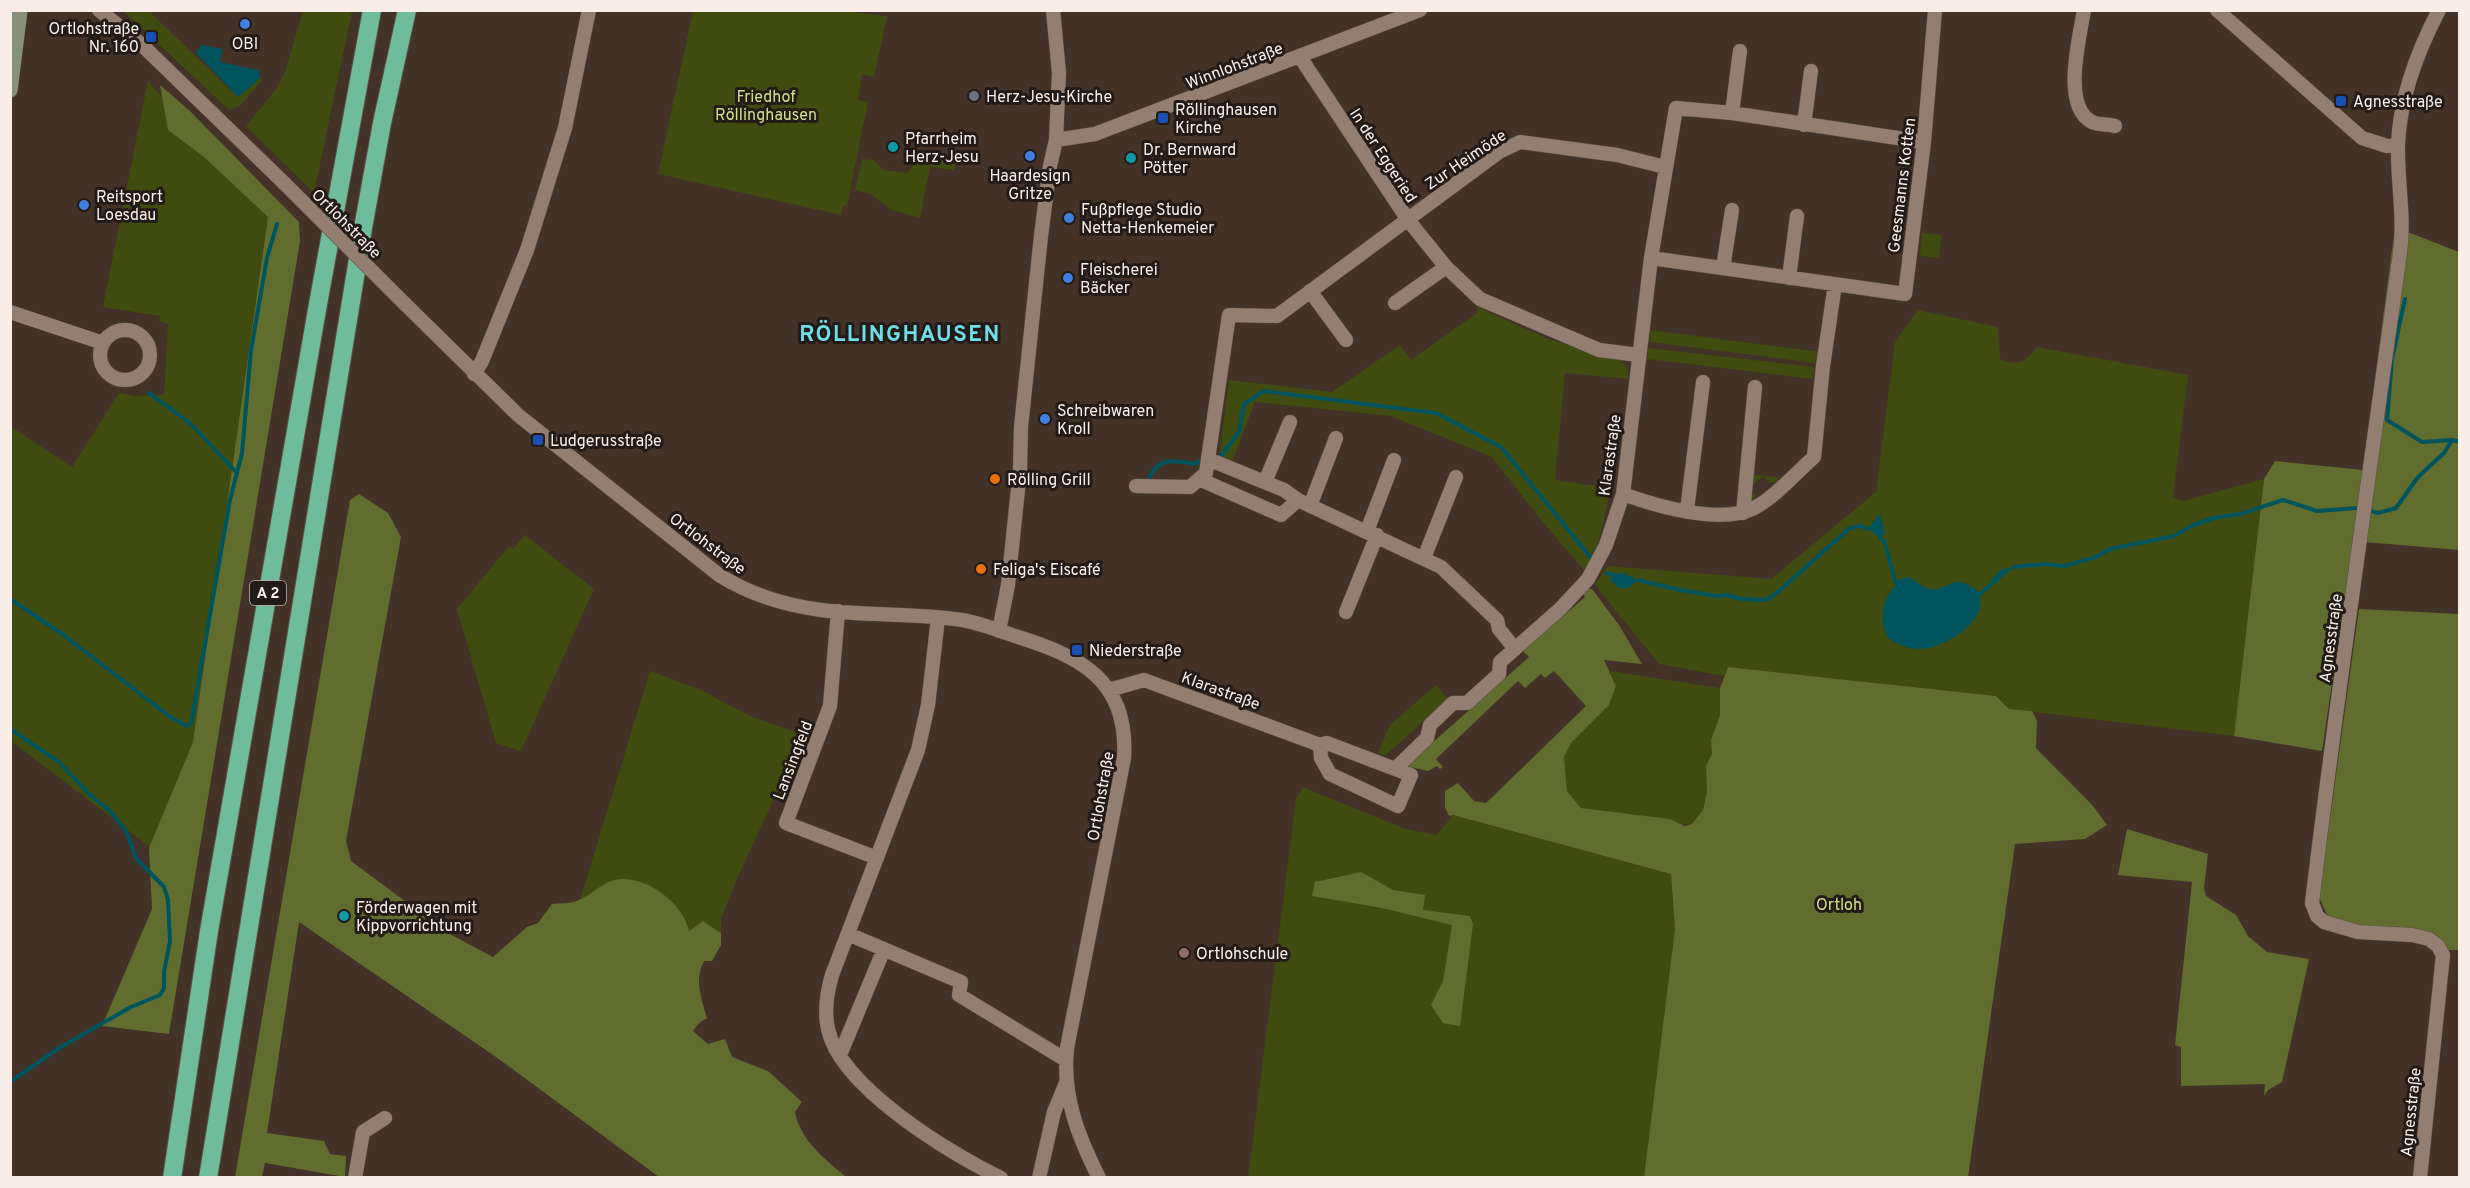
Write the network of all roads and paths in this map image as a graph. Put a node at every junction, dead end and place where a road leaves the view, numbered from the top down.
1 (20, 10) edge
2 (99, 10) edge
3 (372, 10) edge
4 (407, 10) edge
5 (589, 10) edge
6 (1053, 10) edge
7 (1420, 10) edge
8 (1935, 10) edge
9 (2084, 10) edge
10 (2217, 10) edge
11 (2439, 10) edge
12 (1740, 51) dead end
13 (1300, 57) junction
14 (1811, 71) dead end
15 (10, 90) edge
16 (1732, 113) junction
17 (1804, 125) junction
18 (2115, 126) dead end
19 (1056, 140) junction
20 (1924, 142) junction
21 (2398, 145) junction
22 (1665, 167) junction
23 (1732, 210) dead end
24 (1797, 216) dead end
25 (1408, 220) junction
26 (1651, 258) junction
27 (1446, 267) junction
28 (1723, 268) junction
29 (1789, 278) junction
30 (1836, 284) junction
31 (1310, 291) junction
32 (1395, 303) dead end
33 (10, 312) edge
34 (1346, 340) dead end
35 (103, 343) dead end
36 (1639, 355) junction
37 (474, 374) junction
38 (1703, 381) dead end
39 (1755, 387) dead end
40 (1290, 422) dead end
41 (1336, 438) dead end
42 (1208, 459) junction
43 (1394, 460) dead end
44 (1455, 477) dead end
45 (1199, 479) junction
46 (1265, 482) junction
47 (1136, 486) dead end
48 (1623, 494) junction
49 (1304, 503) junction
50 (1688, 510) junction
51 (1743, 513) junction
52 (1372, 533) junction
53 (1424, 558) junction
54 (838, 611) junction
55 (1346, 612) dead end
56 (939, 618) junction
57 (999, 631) junction
58 (1515, 649) junction
59 (1108, 690) junction
60 (1320, 745) junction
61 (1395, 769) junction
62 (877, 858) junction
63 (848, 934) junction
64 (884, 949) junction
65 (840, 1055) junction
66 (1066, 1060) junction
67 (1066, 1083) junction
68 (384, 1118) dead end
69 (172, 1178) edge
70 (208, 1178) edge
71 (355, 1178) edge
72 (1001, 1178) edge
73 (1040, 1178) edge
74 (1099, 1178) edge
75 (2420, 1178) edge

1 - 15 main road
2 - 37 street, Ortlohstraße, bridge
3 - 69 highway, A 2
4 - 70 highway, A 2
5 - 37 street
6 - 19 street
7 - 13 street, Winnlohstraße
8 - 20 street, Geesmanns Kotten
9 - 18 street
10 - 21 street
11 - 21 street, Agnesstraße
12 - 16 street
13 - 19 street, Winnlohstraße
13 - 25 street, In der Eggeried
14 - 17 street
16 - 17 street, Klarastraße
16 - 22 street, Klarastraße
17 - 20 street, Klarastraße
19 - 57 street
20 - 30 street, Geesmanns Kotten
21 - 75 street, Agnesstraße
22 - 25 street, Zur Heimöde
22 - 26 street, Klarastraße
23 - 28 street
24 - 29 street
25 - 27 street, In der Eggeried
25 - 31 street, Zur Heimöde
26 - 28 street, Geesmanns Kotten
26 - 36 street, Klarastraße
27 - 32 street
27 - 36 street, In der Eggeried
28 - 29 street, Geesmanns Kotten
29 - 30 street, Geesmanns Kotten
30 - 51 street
31 - 34 street
31 - 42 street, Zur Heimöde
33 - 35 street
36 - 48 street, Klarastraße
37 - 54 street, Ortlohstraße
38 - 50 street
39 - 51 street
40 - 46 street
41 - 49 street
42 - 45 street, Zur Heimöde
42 - 46 street
43 - 52 street
44 - 53 street
45 - 47 street
45 - 49 street
46 - 49 street
48 - 50 street
48 - 58 street, Klarastraße
49 - 52 street
50 - 51 street
52 - 53 street
52 - 55 street
53 - 58 street
54 - 56 street, Ortlohstraße
54 - 62 street, Lansingfeld
56 - 57 street, Ortlohstraße
56 - 62 street
57 - 59 street, Ortlohstraße
58 - 61 street, Klarastraße
59 - 60 street, Klarastraße
59 - 66 street, Ortlohstraße
60 - 61 street, Klarastraße
60 - 61 street
62 - 63 street
63 - 64 street
63 - 65 street
64 - 65 street
64 - 66 street
65 - 72 street
66 - 67 street, Ortlohstraße
67 - 73 street, Ortlohstraße
67 - 74 street, Ortlohstraße
68 - 71 street

